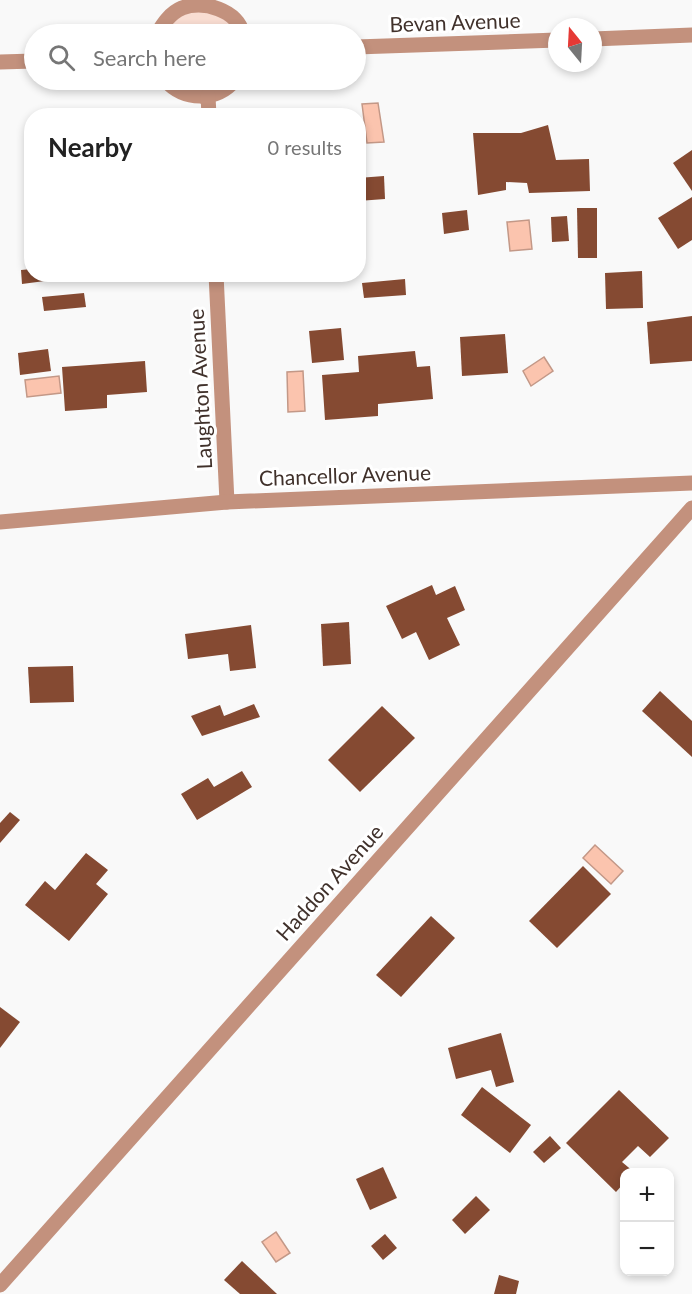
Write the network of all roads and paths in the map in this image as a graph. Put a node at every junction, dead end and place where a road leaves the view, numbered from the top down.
1 (201, 2) edge
2 (163, 24) edge
3 (237, 24) edge
4 (692, 35) edge
5 (602, 39) edge
6 (548, 40) edge
7 (366, 47) edge
8 (24, 61) edge
9 (0, 62) edge
10 (178, 90) edge
11 (223, 90) edge
12 (208, 96) junction
13 (209, 108) edge
14 (216, 282) edge
15 (692, 483) edge
16 (228, 502) junction
17 (692, 508) edge
18 (0, 522) edge
19 (0, 1285) edge

1 - 2 street
1 - 3 street
4 - 5 street
6 - 7 street, Bevan Avenue
8 - 9 street
10 - 12 street
11 - 12 street
12 - 13 street
14 - 16 street, Laughton Avenue
15 - 16 street, Chancellor Avenue
16 - 18 street, Chancellor Avenue
17 - 19 street, Haddon Avenue

